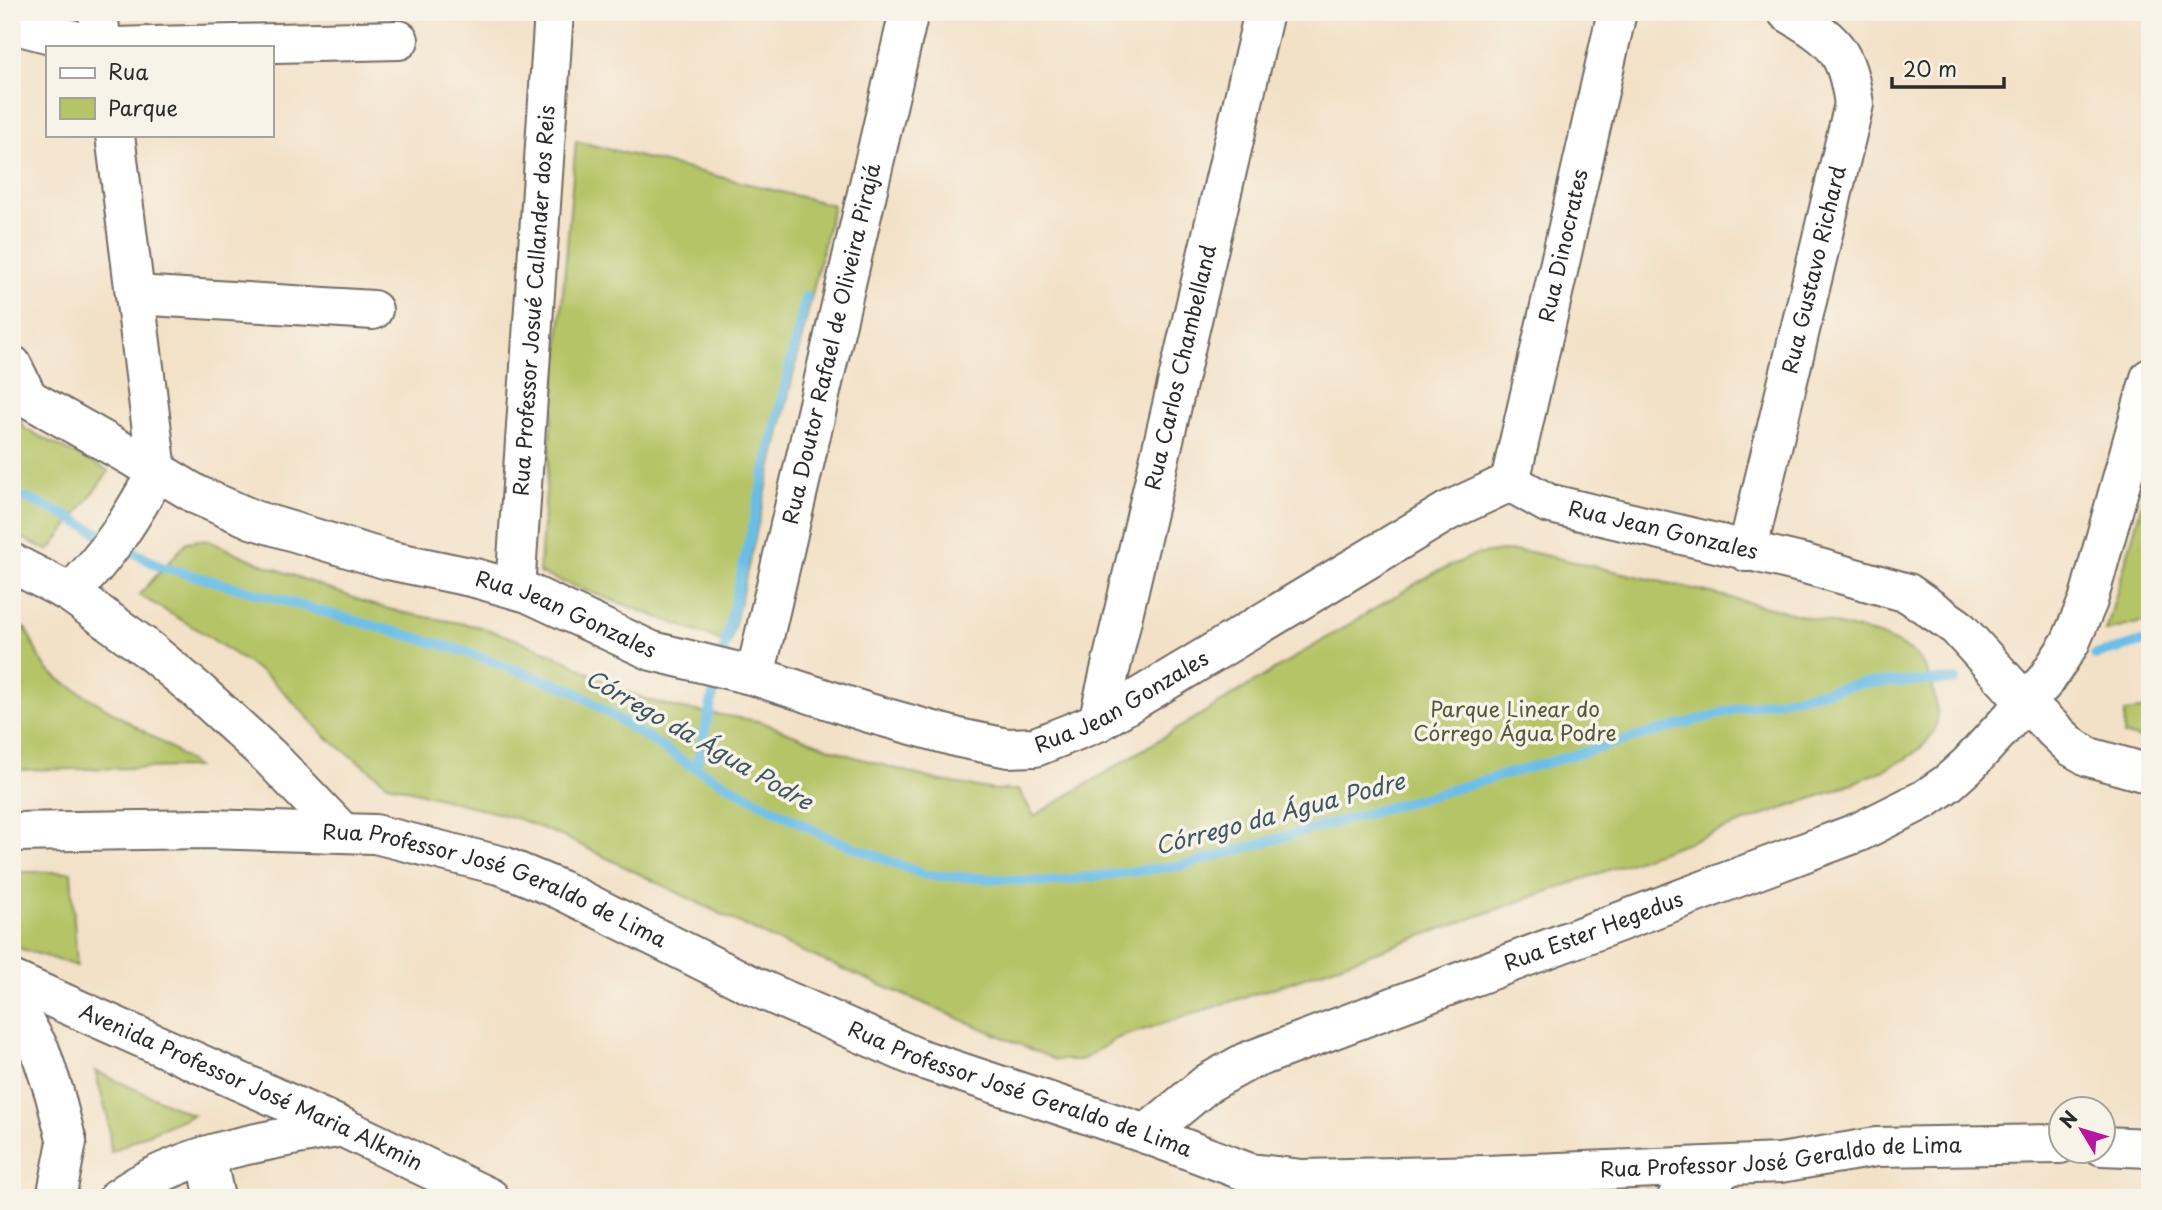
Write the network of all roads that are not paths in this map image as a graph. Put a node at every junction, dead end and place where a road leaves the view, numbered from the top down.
1 (97, 12) edge
2 (554, 12) edge
3 (909, 12) edge
4 (1264, 12) edge
5 (1617, 12) edge
6 (1787, 12) edge
7 (12, 24) edge
8 (399, 40) dead end
9 (98, 46) edge
10 (102, 46) edge
11 (153, 46) edge
12 (115, 136) edge
13 (136, 295) junction
14 (373, 310) dead end
15 (12, 365) edge
16 (2150, 378) edge
17 (157, 471) junction
18 (1510, 482) junction
19 (1747, 552) junction
20 (12, 563) edge
21 (82, 582) junction
22 (515, 589) junction
23 (745, 674) junction
24 (2026, 703) junction
25 (1098, 722) junction
26 (2150, 774) edge
27 (12, 832) edge
28 (342, 832) junction
29 (12, 980) edge
30 (12, 1000) edge
31 (342, 1127) junction
32 (1146, 1134) junction
33 (2046, 1144) edge
34 (2116, 1147) edge
35 (2150, 1148) edge
36 (206, 1156) junction
37 (1731, 1165) junction
38 (1542, 1185) edge
39 (452, 1187) edge
40 (56, 1198) edge
41 (118, 1198) edge
42 (215, 1198) edge
43 (490, 1198) edge
44 (1677, 1198) edge

1 - 10 street
2 - 22 street, Rua Professor Josué Callander dos Reis
3 - 23 street, Rua Doutor Rafael de Oliveira Pirajá
4 - 25 street, Rua Carlos Chambelland
5 - 18 street, Rua Dinocrates
6 - 19 street, Rua Gustavo Richard
7 - 9 street
8 - 11 street
12 - 13 street
13 - 14 street
13 - 17 street
15 - 17 street, Rua Jean Gonzales
16 - 24 street, Rua Ester Hegedus
17 - 21 street
17 - 22 street, Rua Jean Gonzales
18 - 19 street, Rua Jean Gonzales
18 - 25 street, Rua Jean Gonzales
19 - 24 street, Rua Jean Gonzales
20 - 21 street
21 - 28 street
22 - 23 street, Rua Jean Gonzales
23 - 25 street, Rua Jean Gonzales
24 - 26 street, Rua Jean Gonzales
24 - 32 street, Rua Ester Hegedus
27 - 28 street, Rua Professor José Geraldo de Lima
28 - 32 street, Rua Professor José Geraldo de Lima
29 - 31 street, Avenida Professor José Maria Alkmin
30 - 40 street
31 - 36 street
31 - 39 street, Avenida Professor José Maria Alkmin
32 - 38 street, Rua Professor José Geraldo de Lima
33 - 37 street, Rua Professor José Geraldo de Lima
34 - 35 street
36 - 41 street
36 - 42 street
37 - 38 street, Rua Professor José Geraldo de Lima
37 - 44 street
39 - 43 street, Avenida Professor José Maria Alkmin

